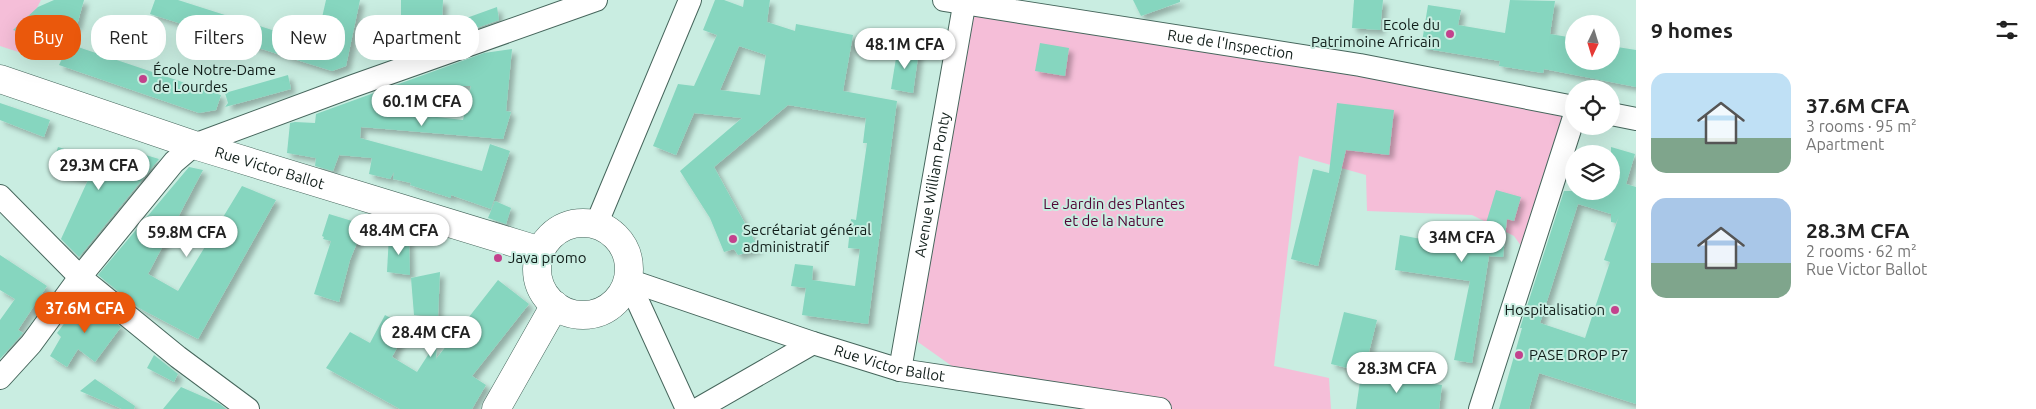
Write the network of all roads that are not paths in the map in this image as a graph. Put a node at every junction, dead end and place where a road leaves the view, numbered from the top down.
1 (596, 0) edge
2 (690, 0) edge
3 (958, 1) edge
4 (0, 79) edge
5 (1565, 105) edge
6 (1620, 115) edge
7 (1636, 118) edge
8 (1568, 135) edge
9 (194, 145) junction
10 (0, 196) edge
11 (596, 225) junction
12 (541, 251) junction
13 (80, 277) junction
14 (628, 280) junction
15 (556, 305) junction
16 (813, 343) junction
17 (900, 370) junction
18 (0, 378) edge
19 (1482, 404) edge
20 (248, 409) edge
21 (496, 409) edge
22 (687, 409) edge
23 (698, 409) edge
24 (1160, 409) edge

1 - 9 street
2 - 11 street
3 - 5 street, Rue de l'Inspection
3 - 17 street, Avenue William Ponty
4 - 9 main road, Rue Victor Ballot
6 - 7 street
8 - 19 street
9 - 12 main road, Rue Victor Ballot
9 - 13 street
10 - 13 street
11 - 12 main road
11 - 14 main road
12 - 15 main road
13 - 18 street
13 - 20 street
14 - 15 main road
14 - 16 street, Rue Victor Ballot
14 - 22 street
15 - 21 main road
16 - 17 street, Rue Victor Ballot
16 - 23 street
17 - 24 street, Rue Victor Ballot

